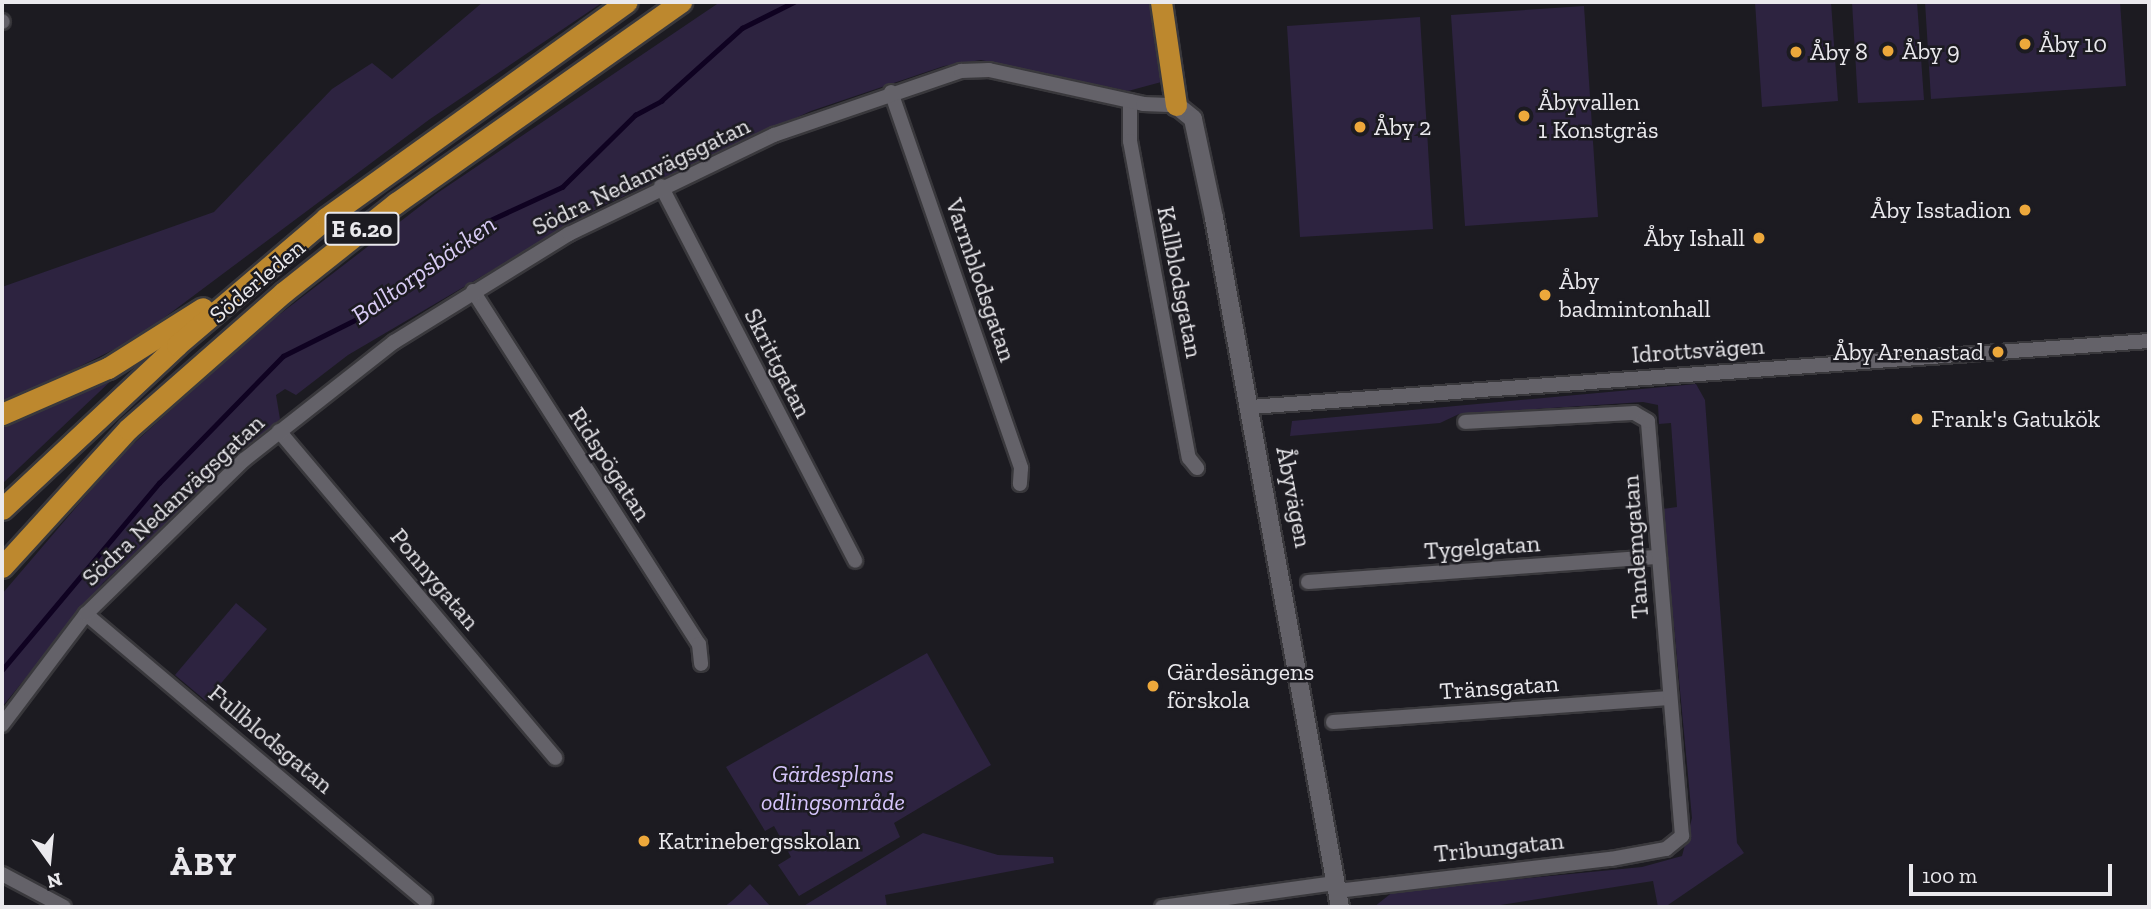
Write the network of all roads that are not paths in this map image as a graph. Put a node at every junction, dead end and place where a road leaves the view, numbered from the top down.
1 (627, 2) edge
2 (681, 2) edge
3 (1161, 2) edge
4 (891, 92) junction
5 (1130, 101) junction
6 (1176, 105) junction
7 (661, 186) junction
8 (259, 273) junction
9 (473, 291) junction
10 (2149, 341) edge
11 (1250, 407) junction
12 (2, 414) edge
13 (1465, 422) dead end
14 (279, 431) junction
15 (1197, 468) dead end
16 (1020, 484) dead end
17 (2, 509) edge
18 (1659, 557) junction
19 (855, 561) dead end
20 (2, 567) edge
21 (1308, 582) dead end
22 (86, 614) junction
23 (701, 664) dead end
24 (1669, 698) junction
25 (1333, 722) dead end
26 (2, 725) edge
27 (555, 758) dead end
28 (1666, 849) joint
29 (2, 874) edge
30 (1242, 892) junction
31 (1337, 893) edge
32 (425, 900) dead end
33 (64, 907) edge
34 (1162, 907) edge
35 (1244, 907) edge

1 - 8 highway, Söderleden / E 6.20
2 - 20 highway, Söderleden / E 6.20
3 - 6 highway
4 - 5 street, Södra Nedanvägsgatan
4 - 7 street, Södra Nedanvägsgatan
4 - 16 street, Varmblodsgatan
5 - 6 street, Södra Nedanvägsgatan
5 - 15 street, Kallblodsgatan
6 - 11 street, Åbyvägen
7 - 9 street, Södra Nedanvägsgatan
7 - 19 street, Skrittgatan
8 - 12 highway
8 - 17 highway, Söderleden / E 6.20
9 - 14 street, Södra Nedanvägsgatan
9 - 23 street, Ridspögatan
10 - 11 street, Idrottsvägen
11 - 31 street, Åbyvägen
13 - 18 street, Tandemgatan
14 - 22 street, Södra Nedanvägsgatan
14 - 27 street, Ponnygatan
18 - 21 street, Tygelgatan
18 - 24 street, Tandemgatan
22 - 26 street, Södra Nedanvägsgatan
22 - 32 street, Fullblodsgatan
24 - 25 street, Tränsgatan
24 - 28 street, Tandemgatan
28 - 31 street, Tribungatan
29 - 33 street
30 - 31 street, Tribungatan
30 - 34 street, Tribungatan
30 - 35 street

